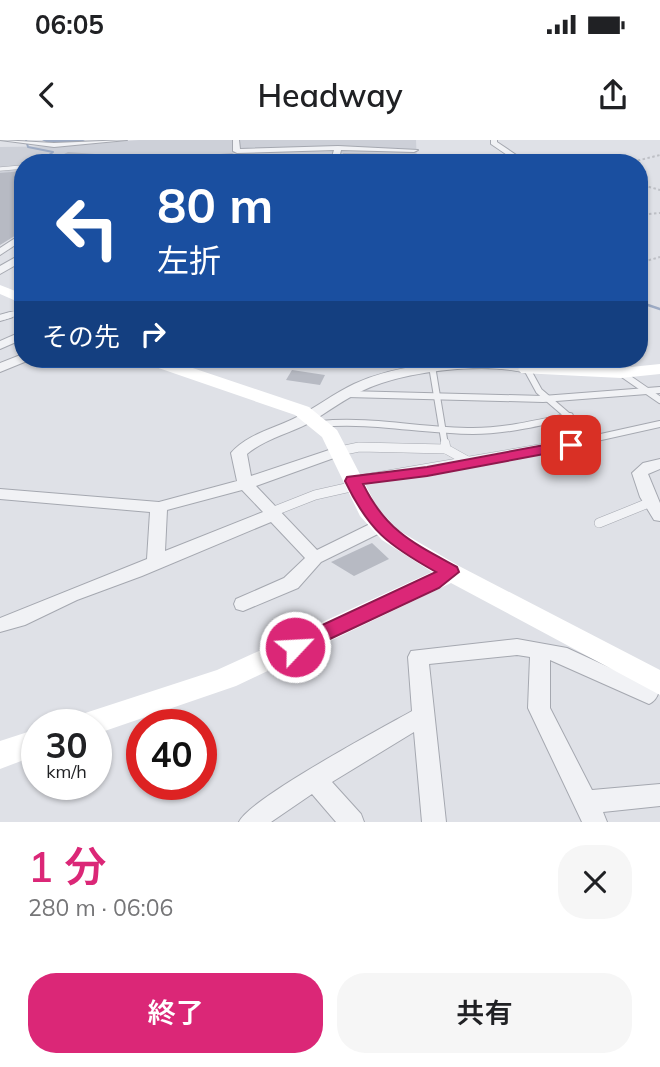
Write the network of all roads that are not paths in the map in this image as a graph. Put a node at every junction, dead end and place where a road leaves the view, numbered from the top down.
1 (3, 140) edge
2 (124, 140) edge
3 (236, 140) edge
4 (395, 140) edge
5 (494, 140) edge
6 (302, 147) edge
7 (338, 148) junction
8 (414, 150) junction
9 (336, 154) edge
10 (415, 154) edge
11 (510, 154) edge
12 (177, 368) edge
13 (425, 368) edge
14 (432, 368) edge
15 (521, 368) edge
16 (564, 368) edge
17 (660, 369) edge
18 (621, 373) junction
19 (660, 390) edge
20 (648, 391) junction
21 (344, 394) junction
22 (550, 398) junction
23 (437, 399) junction
24 (660, 400) edge
25 (570, 416) junction
26 (315, 420) junction
27 (660, 424) edge
28 (440, 429) junction
29 (596, 440) junction
30 (446, 449) junction
31 (340, 451) junction
32 (471, 463) junction
33 (660, 464) edge
34 (354, 483) junction
35 (245, 484) junction
36 (0, 494) edge
37 (650, 502) junction
38 (159, 507) junction
39 (273, 513) junction
40 (660, 516) edge
41 (599, 523) dead end
42 (380, 526) junction
43 (315, 558) junction
44 (156, 562) junction
45 (450, 572) junction
46 (243, 604) dead end
47 (0, 625) edge
48 (540, 651) junction
49 (659, 683) edge
50 (112, 716) edge
51 (422, 716) junction
52 (21, 748) edge
53 (0, 755) edge
54 (315, 780) junction
55 (660, 795) edge
56 (591, 812) edge
57 (251, 822) edge
58 (352, 822) edge
59 (434, 822) edge

1 - 2 street
3 - 6 street
4 - 8 street
5 - 11 street
6 - 7 street
7 - 8 street
7 - 9 street
8 - 10 street
12 - 26 street
13 - 21 street
14 - 23 lane
15 - 22 lane
16 - 18 street
17 - 18 street
18 - 20 lane
19 - 20 lane
20 - 22 lane
20 - 24 lane
21 - 23 lane
21 - 26 street
22 - 23 lane
22 - 25 lane
23 - 28 lane
25 - 28 lane
25 - 29 lane
26 - 28 lane
26 - 31 street
26 - 35 street
27 - 29 lane
28 - 30 lane
29 - 32 lane
30 - 31 lane
30 - 32 lane
31 - 34 street
31 - 35 street
32 - 34 lane
33 - 37 street
34 - 39 lane
34 - 42 street
35 - 38 street
35 - 39 street
36 - 38 street
37 - 40 street
37 - 41 lane
38 - 44 street
39 - 43 street
39 - 44 street
42 - 43 street
42 - 45 street
43 - 46 street
44 - 47 street
45 - 49 street
45 - 50 street
48 - 49 street
48 - 51 street
48 - 56 street
51 - 54 street
51 - 59 street
52 - 53 street
54 - 57 street
54 - 58 street
55 - 56 street

